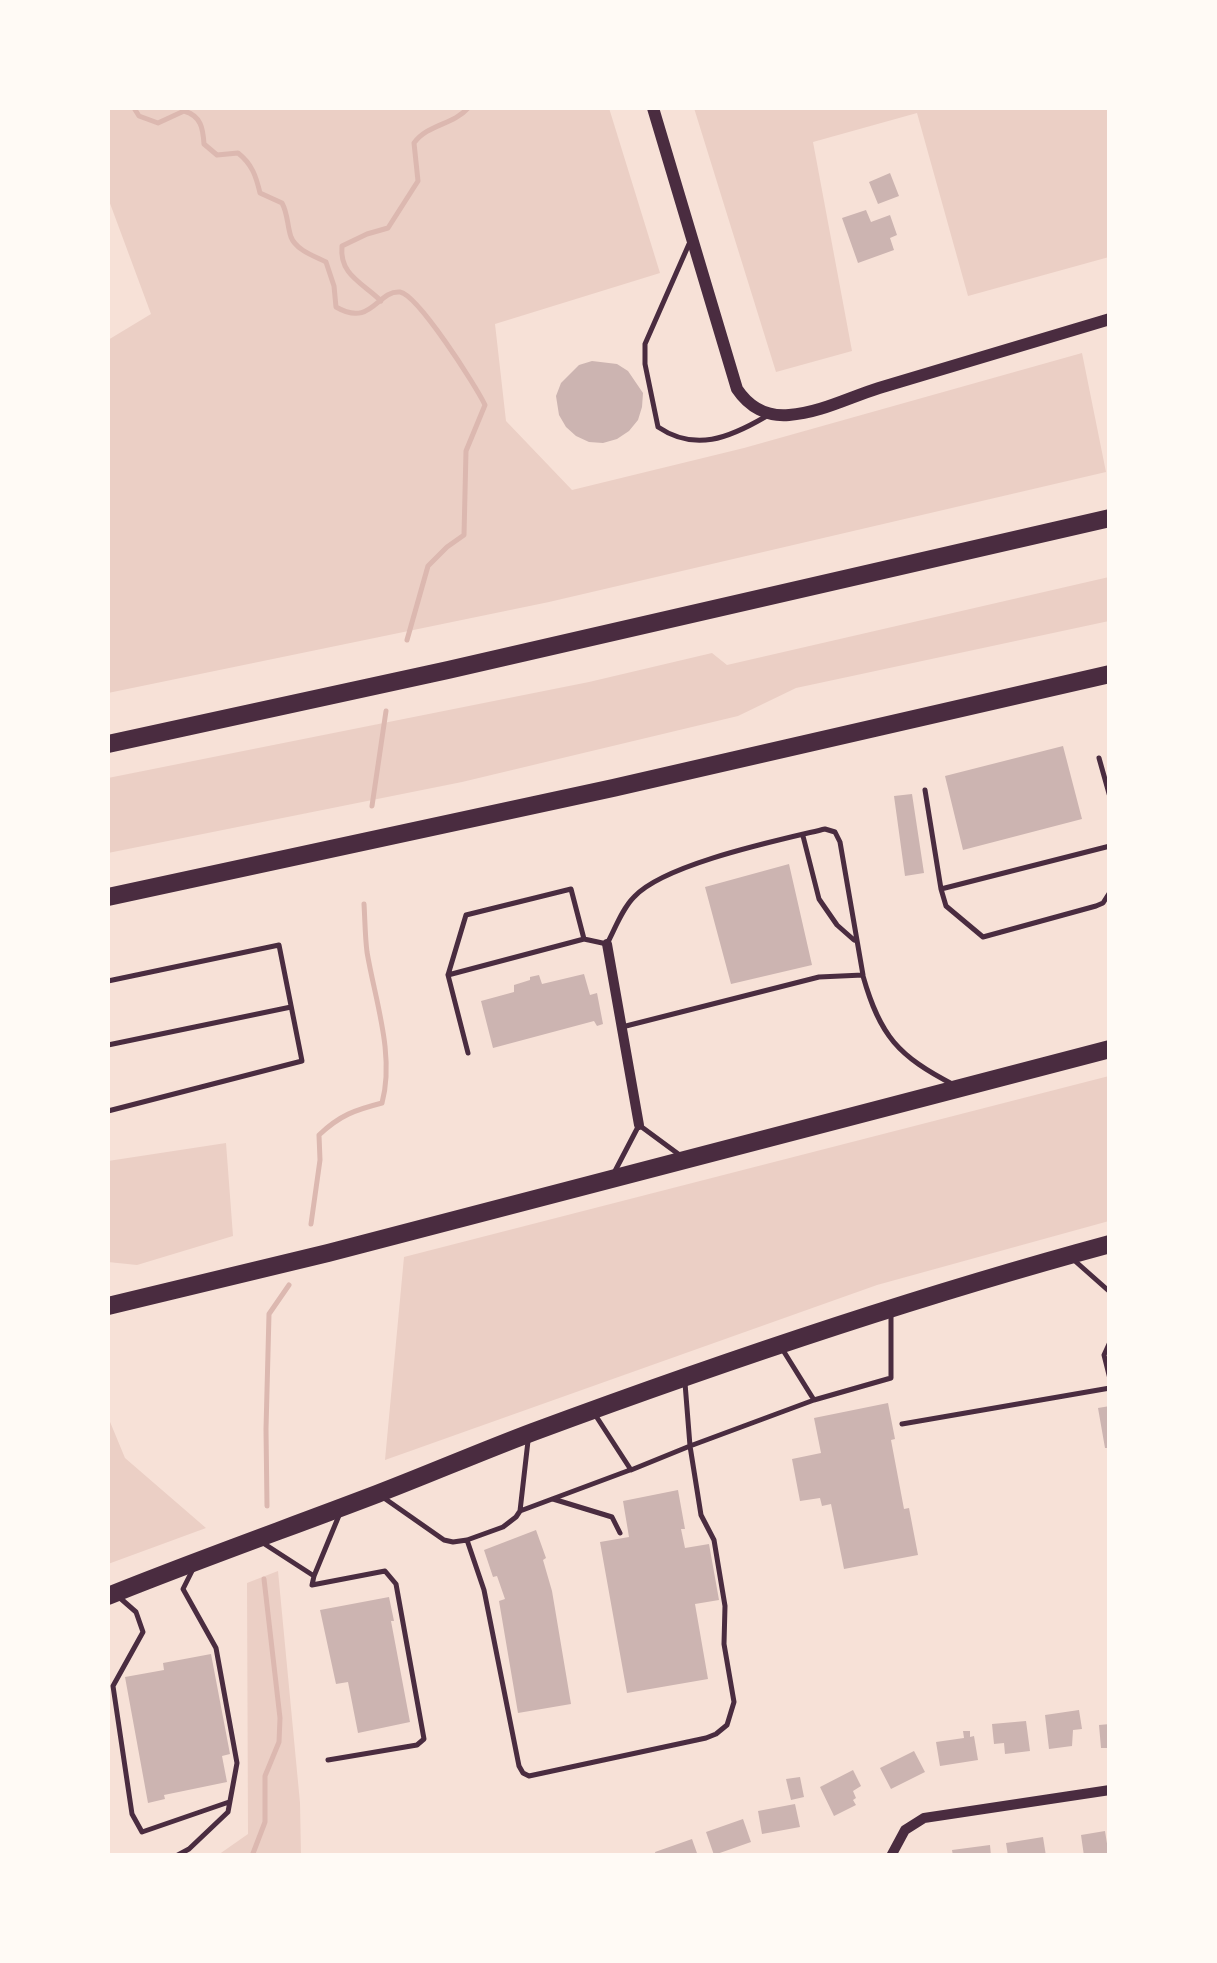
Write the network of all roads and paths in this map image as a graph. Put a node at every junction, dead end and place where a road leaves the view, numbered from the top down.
1 (653, 108) edge
2 (692, 237) junction
3 (1110, 320) edge
4 (770, 414) junction
5 (1110, 518) edge
6 (1110, 674) edge
7 (108, 744) edge
8 (1099, 758) dead end
9 (926, 790) dead end
10 (1110, 797) edge
11 (802, 835) junction
12 (1110, 846) edge
13 (942, 889) junction
14 (1110, 892) edge
15 (108, 898) edge
16 (584, 939) junction
17 (856, 942) junction
18 (607, 944) junction
19 (448, 975) junction
20 (862, 975) junction
21 (108, 982) edge
22 (291, 1006) junction
23 (622, 1027) junction
24 (108, 1044) edge
25 (1110, 1049) edge
26 (468, 1053) dead end
27 (961, 1089) junction
28 (108, 1111) edge
29 (639, 1125) junction
30 (688, 1161) junction
31 (610, 1180) junction
32 (1105, 1247) edge
33 (1070, 1255) junction
34 (1110, 1292) edge
35 (110, 1303) edge
36 (892, 1308) junction
37 (1110, 1342) edge
38 (779, 1345) junction
39 (685, 1378) junction
40 (1110, 1379) edge
41 (1110, 1388) edge
42 (814, 1400) junction
43 (593, 1410) junction
44 (902, 1424) dead end
45 (529, 1434) junction
46 (690, 1446) junction
47 (631, 1470) junction
48 (378, 1494) junction
49 (550, 1498) junction
50 (342, 1507) junction
51 (520, 1511) junction
52 (620, 1533) dead end
53 (256, 1539) junction
54 (467, 1540) junction
55 (198, 1560) junction
56 (314, 1576) junction
57 (110, 1594) edge
58 (328, 1760) dead end
59 (1110, 1790) edge
60 (230, 1802) junction
61 (176, 1856) edge
62 (891, 1856) edge

1 - 2 street
2 - 4 street
2 - 4 lane
3 - 4 street
5 - 7 highway
6 - 15 highway
8 - 10 lane
9 - 13 lane
11 - 17 lane
11 - 17 lane
11 - 18 lane
12 - 13 lane
13 - 14 lane
16 - 18 lane
16 - 19 lane
16 - 19 lane
17 - 20 lane
18 - 23 street
19 - 26 lane
20 - 23 lane
20 - 27 lane
21 - 22 lane
22 - 24 lane
22 - 28 lane
23 - 29 street
25 - 27 highway
27 - 30 highway
29 - 30 lane
29 - 31 lane
30 - 31 highway
31 - 35 highway
32 - 33 highway
33 - 34 lane
33 - 36 highway
36 - 38 highway
36 - 42 lane
37 - 40 lane
38 - 39 highway
38 - 42 lane
39 - 43 highway
39 - 46 lane
41 - 44 lane
42 - 46 lane
43 - 45 highway
43 - 47 lane
45 - 48 highway
45 - 51 lane
46 - 47 lane
46 - 54 lane
47 - 49 lane
48 - 50 highway
48 - 54 lane
49 - 51 lane
49 - 52 lane
50 - 53 highway
50 - 56 lane
51 - 54 lane
53 - 55 highway
53 - 56 lane
55 - 57 highway
55 - 60 lane
56 - 58 lane
57 - 60 lane
59 - 62 street
60 - 61 lane

